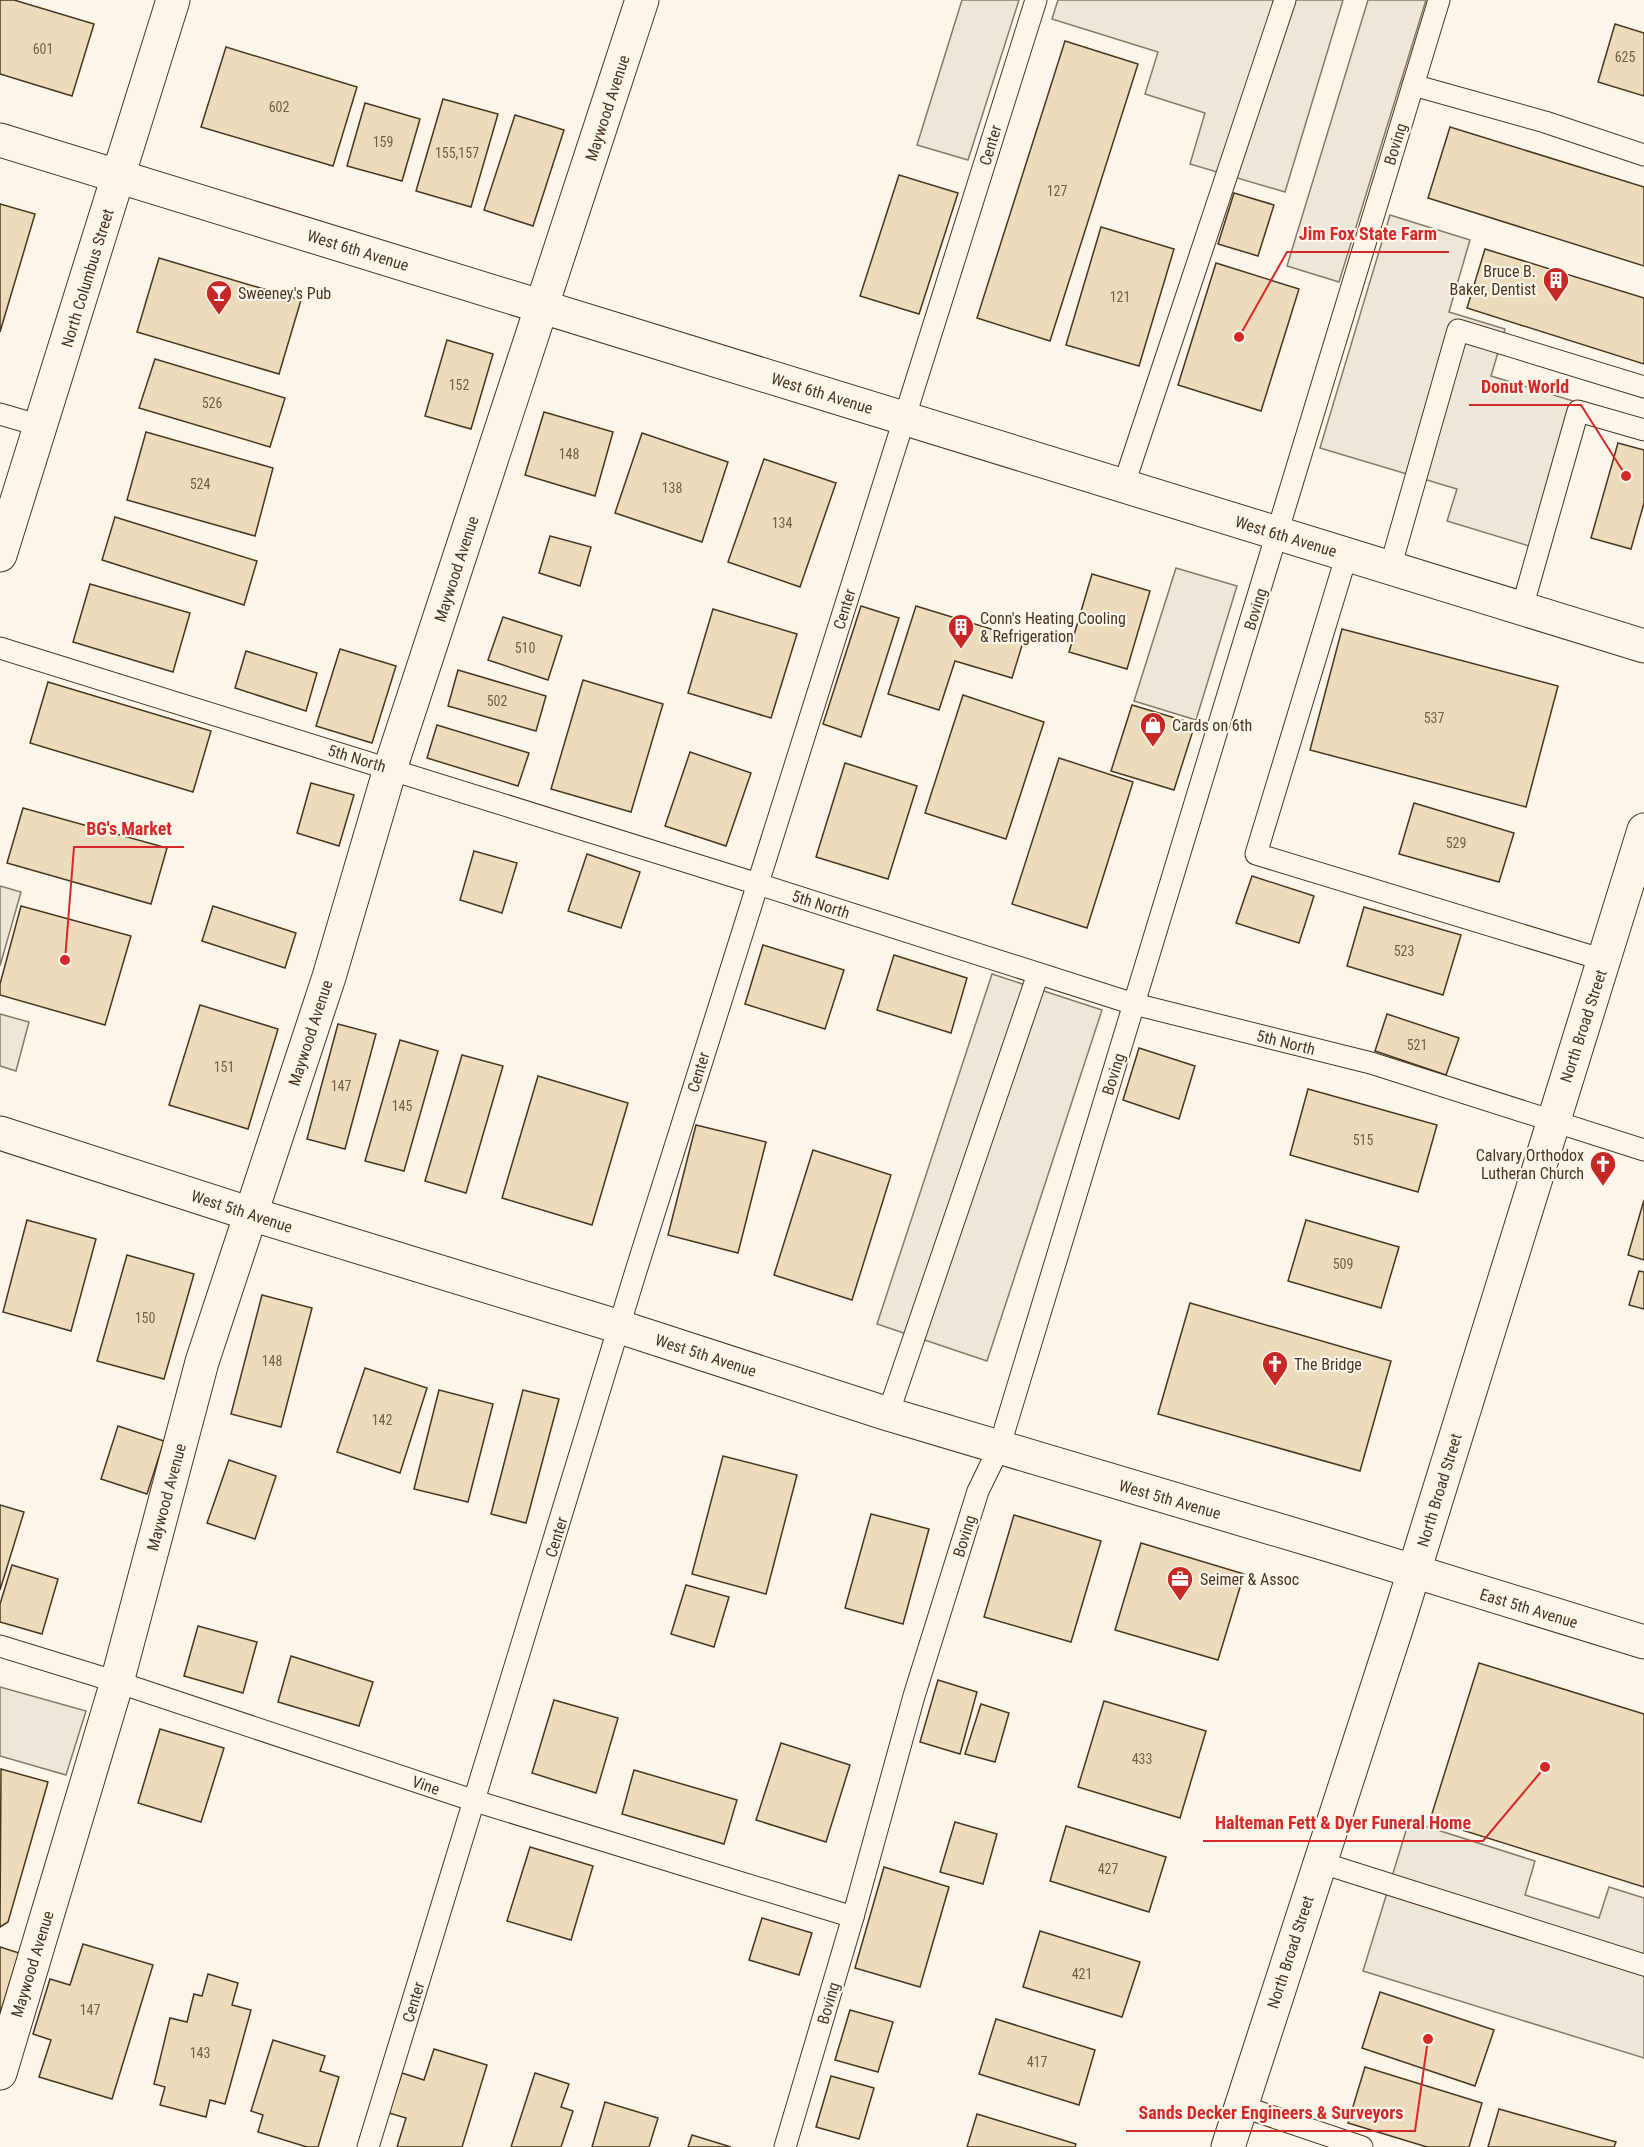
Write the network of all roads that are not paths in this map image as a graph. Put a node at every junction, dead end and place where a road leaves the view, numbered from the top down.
1 (173, 0) edge
2 (642, 0) edge
3 (1036, 0) edge
4 (1285, 0) edge
5 (1439, 0) edge
6 (1413, 85) junction
7 (0, 140) edge
8 (1644, 154) edge
9 (120, 175) junction
10 (542, 306) junction
11 (1644, 387) edge
12 (0, 414) edge
13 (904, 418) junction
14 (41, 426) junction
15 (1644, 430) edge
16 (1123, 487) junction
17 (1278, 533) junction
18 (1347, 554) junction
19 (0, 555) edge
20 (1390, 568) junction
21 (1522, 608) junction
22 (1644, 646) edge
23 (0, 648) edge
24 (390, 769) junction
25 (1644, 830) edge
26 (1638, 874) edge
27 (758, 884) junction
28 (1604, 960) junction
29 (1038, 974) junction
30 (1134, 1004) junction
31 (1553, 1122) junction
32 (0, 1133) edge
33 (1644, 1150) edge
34 (251, 1214) junction
35 (620, 1327) junction
36 (888, 1414) junction
37 (999, 1448) junction
38 (1413, 1571) junction
39 (1644, 1642) edge
40 (0, 1646) edge
41 (117, 1682) junction
42 (475, 1802) junction
43 (1319, 1862) junction
44 (853, 1917) junction
45 (1644, 1965) edge
46 (0, 2073) edge
47 (1241, 2106) junction
48 (368, 2147) edge
49 (785, 2147) edge
50 (1228, 2147) edge
51 (1362, 2147) edge

1 - 9 street, North Columbus Street
2 - 10 street, Maywood Avenue
3 - 13 lane, Center
4 - 16 lane
5 - 6 lane, Boving
6 - 8 lane
6 - 17 lane, Boving
7 - 9 street, West 6th Avenue
9 - 10 street, West 6th Avenue
9 - 14 street, North Columbus Street
10 - 13 street, West 6th Avenue
10 - 24 street, Maywood Avenue
11 - 20 lane
12 - 14 lane
13 - 16 street, West 6th Avenue
13 - 27 lane, Center
14 - 19 street, North Columbus Street
15 - 21 lane
16 - 17 street, West 6th Avenue
17 - 18 street, West 6th Avenue
17 - 30 lane, Boving
18 - 20 street, West 6th Avenue
18 - 28 lane
20 - 21 street, West 6th Avenue
21 - 22 street, West 6th Avenue
23 - 24 lane, 5th North
24 - 27 lane, 5th North
24 - 34 street, Maywood Avenue
25 - 26 street, North Broad Street
26 - 28 street, North Broad Street
27 - 29 lane, 5th North
27 - 35 lane, Center
28 - 31 street, North Broad Street
29 - 30 lane, 5th North
29 - 36 lane
30 - 31 lane, 5th North
30 - 37 lane, Boving
31 - 33 lane, 5th North
31 - 38 street, North Broad Street
32 - 34 street, West 5th Avenue
34 - 35 street, West 5th Avenue
34 - 41 street, Maywood Avenue
35 - 36 street, West 5th Avenue
35 - 42 lane, Center
36 - 37 street, West 5th Avenue
37 - 38 street, West 5th Avenue
37 - 44 lane, Boving
38 - 39 street, East 5th Avenue
38 - 43 street, North Broad Street
40 - 41 lane, Vine
41 - 42 lane, Vine
41 - 46 street, Maywood Avenue
42 - 44 lane, Vine
42 - 48 lane, Center
43 - 45 lane
43 - 47 street, North Broad Street
44 - 49 lane, Boving
47 - 50 street, North Broad Street
47 - 51 lane

